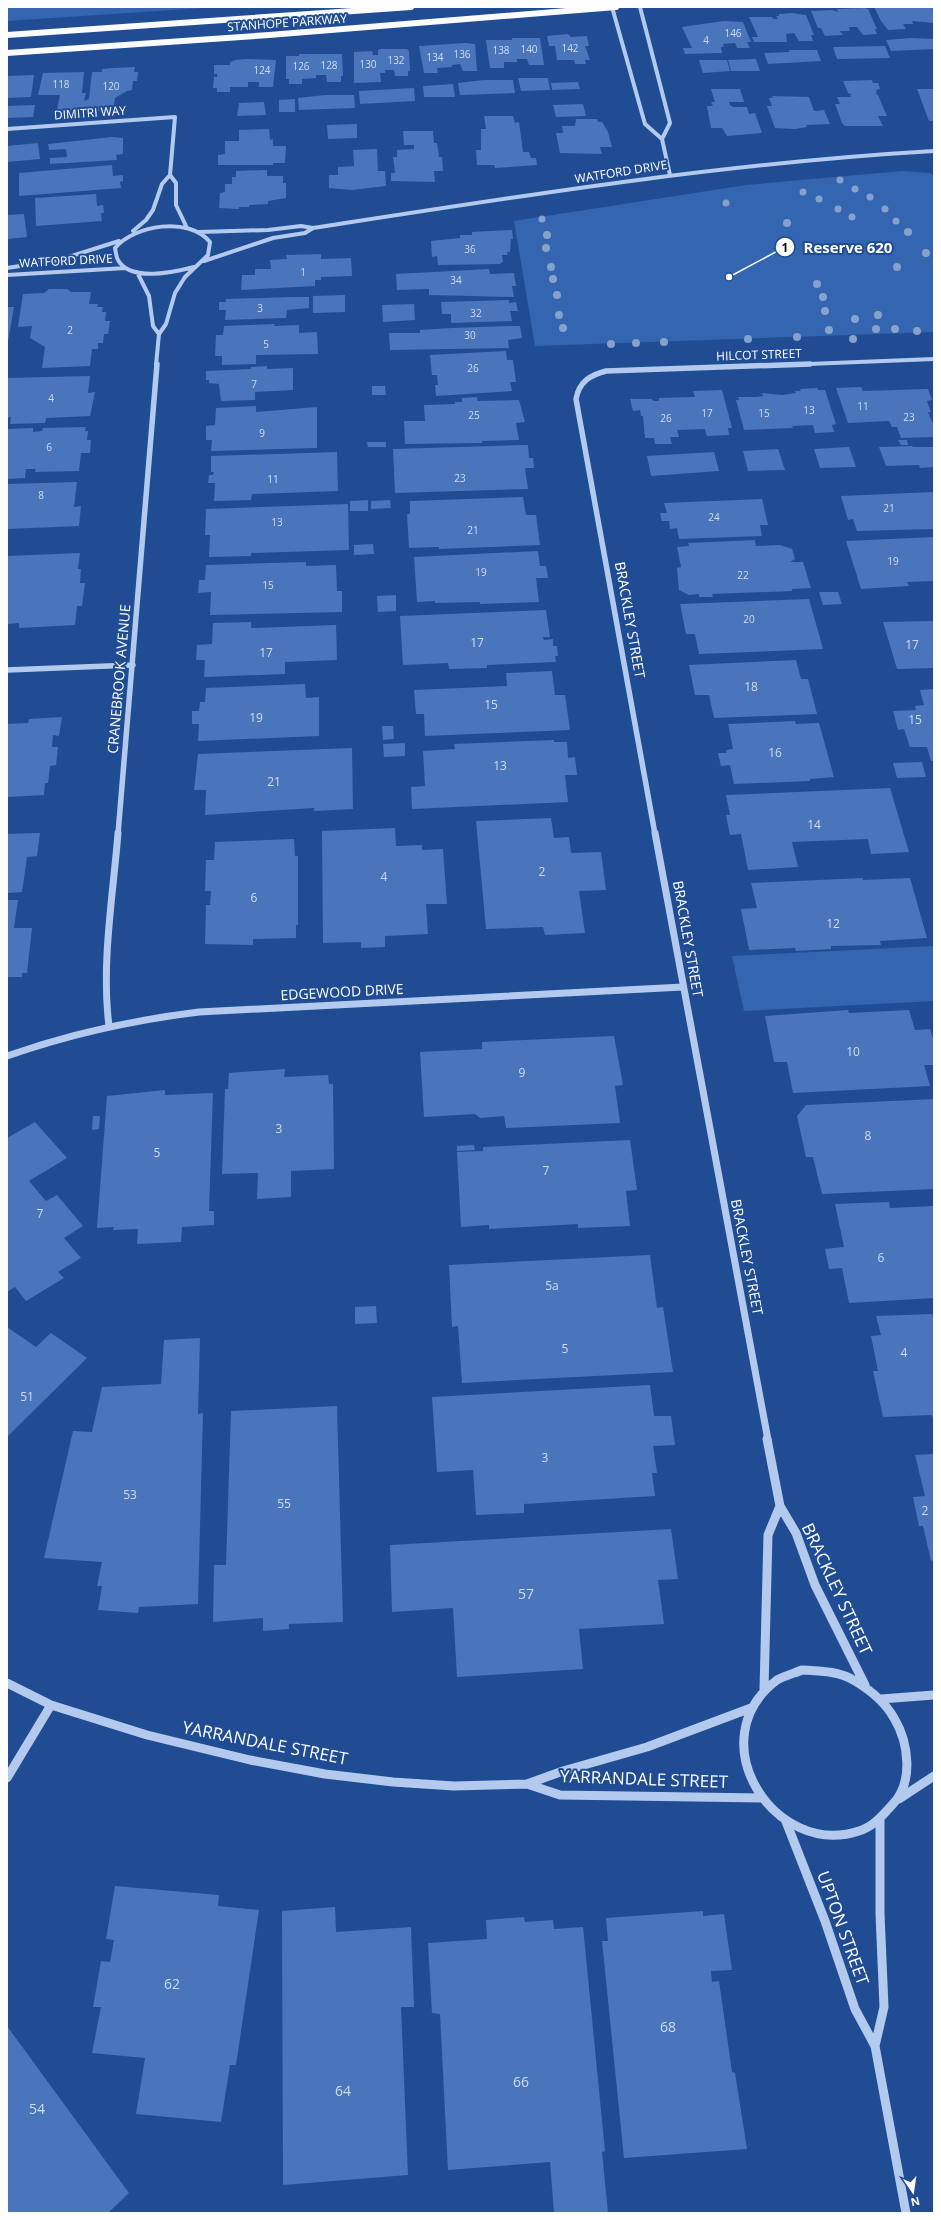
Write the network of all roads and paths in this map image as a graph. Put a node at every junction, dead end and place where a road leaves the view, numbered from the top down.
1 (411, 7) edge
2 (612, 7) edge
3 (616, 7) edge
4 (640, 7) edge
5 (7, 36) edge
6 (7, 53) edge
7 (7, 129) edge
8 (662, 139) junction
9 (934, 151) edge
10 (170, 175) junction
11 (670, 175) junction
12 (187, 228) junction
13 (313, 228) junction
14 (199, 232) junction
15 (129, 234) junction
16 (120, 241) junction
17 (204, 261) junction
18 (194, 267) junction
19 (7, 268) edge
20 (126, 268) junction
21 (137, 272) junction
22 (7, 275) edge
23 (159, 334) junction
24 (934, 359) edge
25 (586, 379) joint
26 (133, 666) junction
27 (7, 670) edge
28 (683, 988) junction
29 (109, 1026) junction
30 (7, 1056) edge
31 (780, 1506) junction
32 (7, 1684) edge
33 (865, 1685) junction
34 (764, 1689) junction
35 (934, 1695) edge
36 (881, 1700) junction
37 (51, 1705) junction
38 (751, 1708) junction
39 (934, 1776) edge
40 (7, 1778) edge
41 (527, 1784) junction
42 (762, 1798) junction
43 (899, 1799) junction
44 (784, 1820) junction
45 (880, 1820) junction
46 (875, 2046) junction
47 (906, 2213) edge

1 - 5 main road, STANHOPE PARKWAY
2 - 3 main road, STANHOPE PARKWAY
2 - 6 main road, STANHOPE PARKWAY
2 - 8 street
4 - 8 street
7 - 10 street, DIMITRI WAY
8 - 11 street
9 - 11 street, WATFORD DRIVE
10 - 12 street
10 - 15 street
11 - 13 street, WATFORD DRIVE
12 - 14 street
12 - 15 street
13 - 14 street, WATFORD DRIVE
13 - 17 street, WATFORD DRIVE
14 - 17 street
15 - 16 street
16 - 19 street, WATFORD DRIVE
16 - 20 street
17 - 18 street, WATFORD DRIVE
18 - 21 street
18 - 23 street, CRANEBROOK AVENUE
20 - 21 street
20 - 22 street, WATFORD DRIVE
21 - 23 street, CRANEBROOK AVENUE
23 - 26 street, CRANEBROOK AVENUE
24 - 25 street, HILCOT STREET
25 - 28 street, BRACKLEY STREET
26 - 27 street
26 - 29 street, CRANEBROOK AVENUE
28 - 29 street, EDGEWOOD DRIVE
28 - 31 street, BRACKLEY STREET
29 - 30 street, EDGEWOOD DRIVE
31 - 33 street, BRACKLEY STREET
31 - 34 street
32 - 37 street, YARRANDALE STREET
33 - 34 street
33 - 36 street
34 - 38 street
35 - 36 street
36 - 43 street
37 - 40 street
37 - 41 street, YARRANDALE STREET
38 - 41 street, YARRANDALE STREET
38 - 42 street
39 - 43 street
41 - 42 street, YARRANDALE STREET
42 - 44 street
43 - 45 street
44 - 45 street
44 - 46 street, UPTON STREET
45 - 46 street, UPTON STREET
46 - 47 street, UPTON STREET

